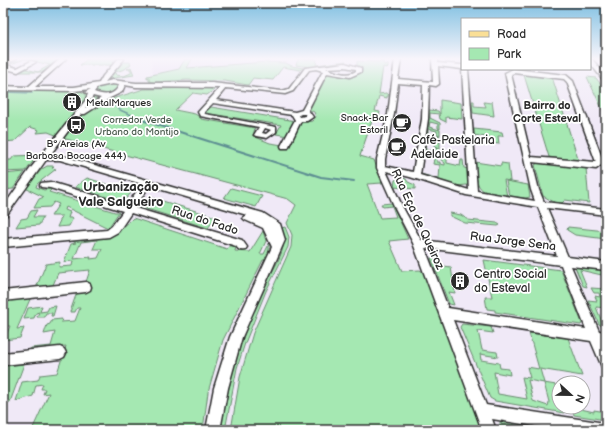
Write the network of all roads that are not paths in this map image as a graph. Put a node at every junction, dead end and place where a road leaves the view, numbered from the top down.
1 (40, 79) edge
2 (103, 79) edge
3 (299, 79) edge
4 (321, 79) edge
5 (437, 79) edge
6 (466, 79) edge
7 (509, 79) edge
8 (569, 79) edge
9 (396, 81) joint
10 (426, 84) junction
11 (99, 85) junction
12 (122, 85) junction
13 (148, 86) junction
14 (225, 86) junction
15 (3, 88) edge
16 (30, 88) junction
17 (74, 89) junction
18 (91, 94) junction
19 (112, 95) junction
20 (211, 101) junction
21 (298, 117) junction
22 (70, 125) junction
23 (263, 126) dead end
24 (285, 146) dead end
25 (44, 157) junction
26 (528, 159) junction
27 (380, 168) junction
28 (406, 174) junction
29 (416, 177) junction
30 (44, 185) dead end
31 (388, 185) junction
32 (145, 186) junction
33 (473, 193) junction
34 (540, 205) junction
35 (128, 209) junction
36 (606, 212) edge
37 (3, 214) edge
38 (3, 243) edge
39 (418, 243) junction
40 (242, 247) dead end
41 (563, 260) junction
42 (606, 266) edge
43 (86, 287) dead end
44 (3, 296) edge
45 (445, 313) junction
46 (600, 337) edge
47 (60, 353) dead end
48 (3, 359) edge
49 (606, 363) edge
50 (482, 411) junction
51 (213, 430) edge
52 (489, 430) edge
53 (605, 430) edge

1 - 16 street
2 - 11 street
3 - 14 street
4 - 21 street
5 - 10 street
6 - 33 street
7 - 26 street
8 - 26 street
9 - 10 street
9 - 27 street, Rua Eça de Queiroz
10 - 29 street
11 - 12 street
11 - 17 street
11 - 18 street
12 - 13 street
12 - 19 street
13 - 14 street
13 - 19 street
14 - 20 street
15 - 16 street
16 - 17 street
17 - 18 street
18 - 19 street
18 - 22 street
19 - 22 street
20 - 21 street
20 - 23 street
21 - 24 street
22 - 25 street
25 - 32 street
25 - 37 street
26 - 34 street
27 - 28 street
27 - 31 street, Rua Eça de Queiroz
28 - 29 street
28 - 31 street
29 - 33 street
30 - 35 street, Rua do Fado
31 - 39 street, Rua Eça de Queiroz
32 - 35 street
32 - 51 street
33 - 34 street
34 - 36 street
34 - 41 street
35 - 38 street
35 - 40 street, Rua do Fado
39 - 41 street, Rua Jorge Sena
39 - 45 street, Rua Eça de Queiroz
41 - 42 street, Rua Jorge Sena
41 - 46 street
43 - 44 street
45 - 46 street
45 - 50 street, Rua Eça de Queiroz
46 - 49 street
47 - 48 street
50 - 52 street, Rua Eça de Queiroz
50 - 53 street

